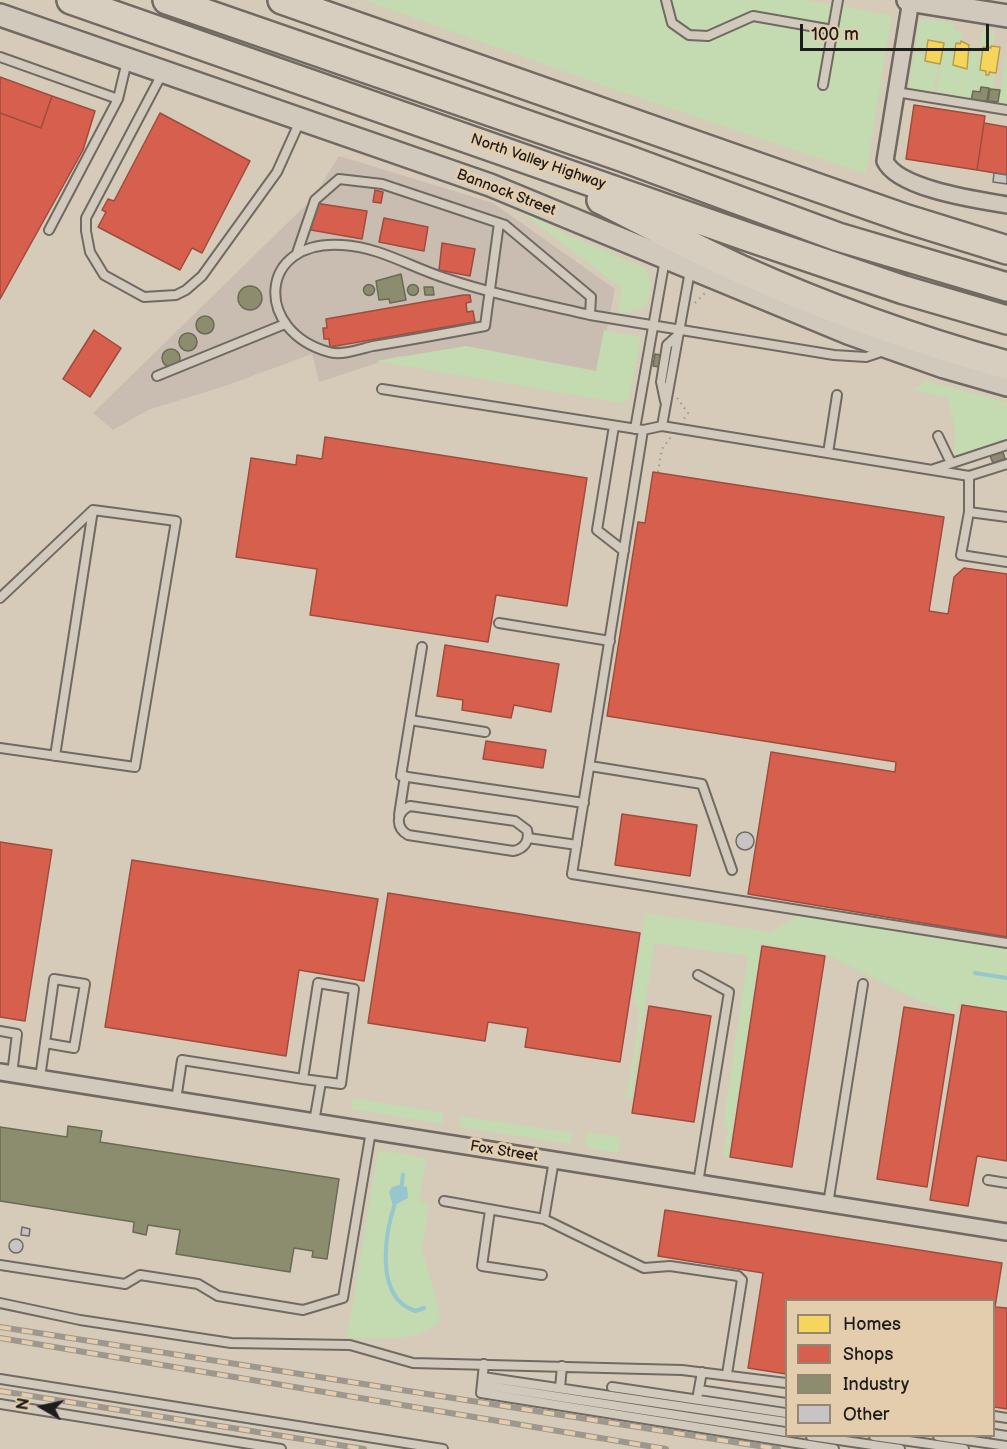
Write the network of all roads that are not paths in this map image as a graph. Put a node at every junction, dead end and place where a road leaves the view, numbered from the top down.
1 (71, 0) edge
2 (167, 0) edge
3 (282, 0) edge
4 (666, 0) edge
5 (838, 0) edge
6 (910, 0) edge
7 (0, 15) edge
8 (1007, 16) edge
9 (833, 30) junction
10 (0, 57) edge
11 (128, 59) junction
12 (163, 72) junction
13 (823, 85) dead end
14 (896, 92) junction
15 (118, 99) junction
16 (1007, 110) edge
17 (301, 120) junction
18 (461, 135) junction
19 (1007, 206) edge
20 (499, 223) junction
21 (49, 230) dead end
22 (1007, 250) edge
23 (297, 253) junction
24 (666, 257) junction
25 (691, 267) junction
26 (1007, 287) edge
27 (490, 291) junction
28 (590, 315) junction
29 (1007, 320) edge
30 (285, 324) junction
31 (654, 325) junction
32 (679, 332) junction
33 (882, 345) junction
34 (1007, 365) edge
35 (157, 376) dead end
36 (1007, 385) edge
37 (382, 389) dead end
38 (837, 395) dead end
39 (614, 426) junction
40 (662, 426) junction
41 (639, 430) junction
42 (938, 436) dead end
43 (1007, 445) edge
44 (828, 453) junction
45 (951, 464) junction
46 (1007, 464) edge
47 (931, 470) junction
48 (969, 476) junction
49 (93, 510) junction
50 (969, 512) junction
51 (1007, 517) edge
52 (624, 550) junction
53 (1007, 562) edge
54 (0, 598) edge
55 (499, 623) dead end
56 (610, 641) junction
57 (422, 647) dead end
58 (410, 720) junction
59 (485, 732) dead end
60 (0, 748) edge
61 (55, 756) junction
62 (590, 766) junction
63 (405, 776) junction
64 (584, 803) junction
65 (398, 820) junction
66 (528, 838) junction
67 (577, 845) junction
68 (732, 870) dead end
69 (1007, 943) edge
70 (698, 975) dead end
71 (863, 984) dead end
72 (0, 1031) edge
73 (45, 1043) junction
74 (6, 1073) edge
75 (40, 1078) junction
76 (303, 1079) junction
77 (321, 1082) junction
78 (176, 1100) junction
79 (314, 1122) junction
80 (371, 1131) junction
81 (554, 1160) junction
82 (988, 1180) dead end
83 (698, 1183) junction
84 (1007, 1183) edge
85 (444, 1202) dead end
86 (828, 1204) junction
87 (490, 1210) junction
88 (544, 1219) junction
89 (1006, 1228) edge
90 (0, 1266) edge
91 (542, 1275) dead end
92 (0, 1303) edge
93 (483, 1364) junction
94 (562, 1366) junction
95 (702, 1372) junction
96 (727, 1374) junction
97 (0, 1379) edge
98 (482, 1381) junction
99 (785, 1383) edge
100 (612, 1386) dead end
101 (560, 1388) junction
102 (699, 1390) junction
103 (698, 1399) junction
104 (785, 1403) edge
105 (0, 1404) edge
106 (696, 1409) junction
107 (785, 1413) edge
108 (694, 1418) junction
109 (785, 1422) edge
110 (693, 1427) junction
111 (785, 1432) edge
112 (818, 1437) edge
113 (881, 1437) edge
114 (945, 1437) edge
115 (1007, 1446) edge
116 (281, 1449) edge
117 (444, 1449) edge
118 (834, 1449) edge
119 (900, 1449) edge
120 (964, 1449) edge

1 - 18 highway, North Valley Highway
2 - 26 highway
3 - 22 highway
4 - 9 lane
5 - 9 lane
6 - 8 street
6 - 14 street
7 - 11 street, Bannock Street
9 - 13 lane
10 - 15 lane
11 - 12 street, Bannock Street
11 - 15 lane
12 - 17 street, Bannock Street
12 - 17 lane
14 - 16 lane
14 - 19 street
15 - 21 lane
17 - 24 street, Bannock Street
18 - 29 highway, North Valley Highway
18 - 34 highway
20 - 23 lane
20 - 27 lane
20 - 28 lane
23 - 27 lane
23 - 30 lane
24 - 25 street, Bannock Street
24 - 31 lane
25 - 32 lane
25 - 33 street, Bannock Street
27 - 28 lane
27 - 30 lane
28 - 31 lane
30 - 35 lane
31 - 32 lane
31 - 41 lane
32 - 33 lane
32 - 40 lane
33 - 36 street, Bannock Street
37 - 39 lane
38 - 44 lane
39 - 41 lane
39 - 52 lane
40 - 41 lane
40 - 44 lane
41 - 52 lane
42 - 45 lane
43 - 45 lane
44 - 47 lane
45 - 47 lane
46 - 48 lane
47 - 48 lane
48 - 50 lane
49 - 54 lane
49 - 61 lane
49 - 61 lane
50 - 51 lane
50 - 53 lane
52 - 56 lane
55 - 56 lane
56 - 62 lane
57 - 58 lane
58 - 59 lane
58 - 63 lane
60 - 61 lane
62 - 64 lane
62 - 68 lane
63 - 64 lane
63 - 65 lane
64 - 67 lane
65 - 66 lane
65 - 66 lane
66 - 67 lane
67 - 69 lane
70 - 83 lane
71 - 86 lane
72 - 74 lane
73 - 73 lane
73 - 75 lane
74 - 75 street, Fox Street
75 - 78 street, Fox Street
76 - 77 lane
76 - 77 lane
76 - 78 lane
77 - 79 lane
78 - 79 street, Fox Street
79 - 80 street, Fox Street
80 - 81 street, Fox Street
80 - 90 lane
81 - 83 street, Fox Street
81 - 88 lane
82 - 84 lane
83 - 86 street, Fox Street
85 - 87 lane
86 - 89 street, Fox Street
87 - 88 lane
87 - 91 lane
88 - 96 lane
92 - 93 lane
93 - 94 lane
93 - 98 lane
94 - 95 lane
94 - 101 lane
95 - 96 lane
95 - 102 lane
96 - 99 lane
97 - 117 lane
98 - 101 lane
98 - 108 lane
98 - 110 lane
100 - 103 lane
101 - 106 lane
102 - 103 lane
102 - 104 lane
103 - 106 lane
103 - 107 lane
105 - 116 lane
106 - 108 lane
106 - 109 lane
108 - 110 lane
108 - 111 lane
110 - 118 lane
112 - 119 lane
113 - 120 lane
114 - 115 lane

